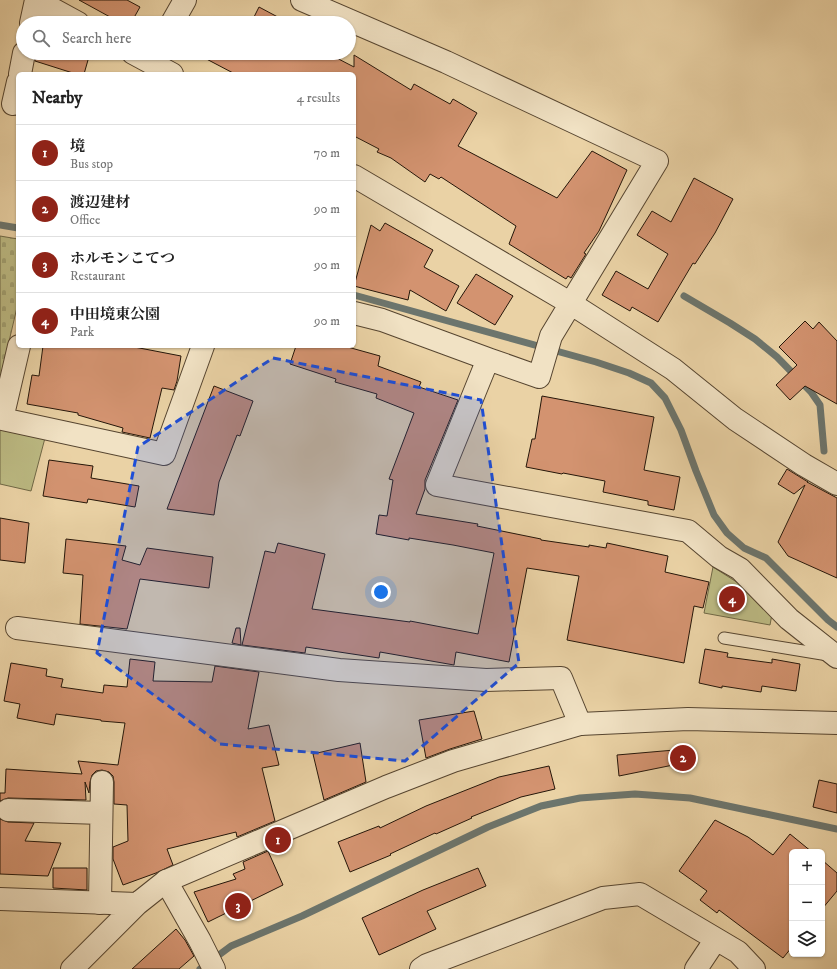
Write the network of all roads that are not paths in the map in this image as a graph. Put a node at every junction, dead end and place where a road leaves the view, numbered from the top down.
1 (36, 0) edge
2 (185, 0) edge
3 (302, 0) edge
4 (33, 16) edge
5 (65, 16) edge
6 (176, 16) edge
7 (339, 16) edge
8 (356, 23) edge
9 (23, 60) edge
10 (153, 60) edge
11 (20, 72) edge
12 (169, 72) edge
13 (16, 91) edge
14 (13, 104) dead end
15 (356, 177) edge
16 (570, 303) junction
17 (356, 313) edge
18 (19, 348) edge
19 (202, 348) edge
20 (488, 359) junction
21 (837, 484) edge
22 (17, 628) dead end
23 (724, 638) dead end
24 (837, 656) edge
25 (837, 723) edge
26 (580, 724) junction
27 (102, 782) dead end
28 (8, 810) dead end
29 (101, 813) junction
30 (166, 881) junction
31 (0, 899) edge
32 (100, 903) junction
33 (137, 904) junction
34 (716, 939) junction
35 (72, 969) edge
36 (214, 969) edge
37 (421, 969) edge
38 (696, 969) edge
39 (754, 969) edge

1 - 4 street
1 - 5 street
2 - 6 street
3 - 7 street
8 - 16 street
9 - 11 street
10 - 12 street
13 - 14 street
15 - 16 street
16 - 20 street
16 - 21 street
17 - 20 street
18 - 19 street
20 - 24 street
22 - 26 street
23 - 24 lane
25 - 26 street
26 - 30 street
27 - 29 street
28 - 29 street
29 - 32 street
30 - 33 street
30 - 36 street
31 - 32 street
32 - 33 street
33 - 35 street
34 - 37 street
34 - 38 street
34 - 39 street

